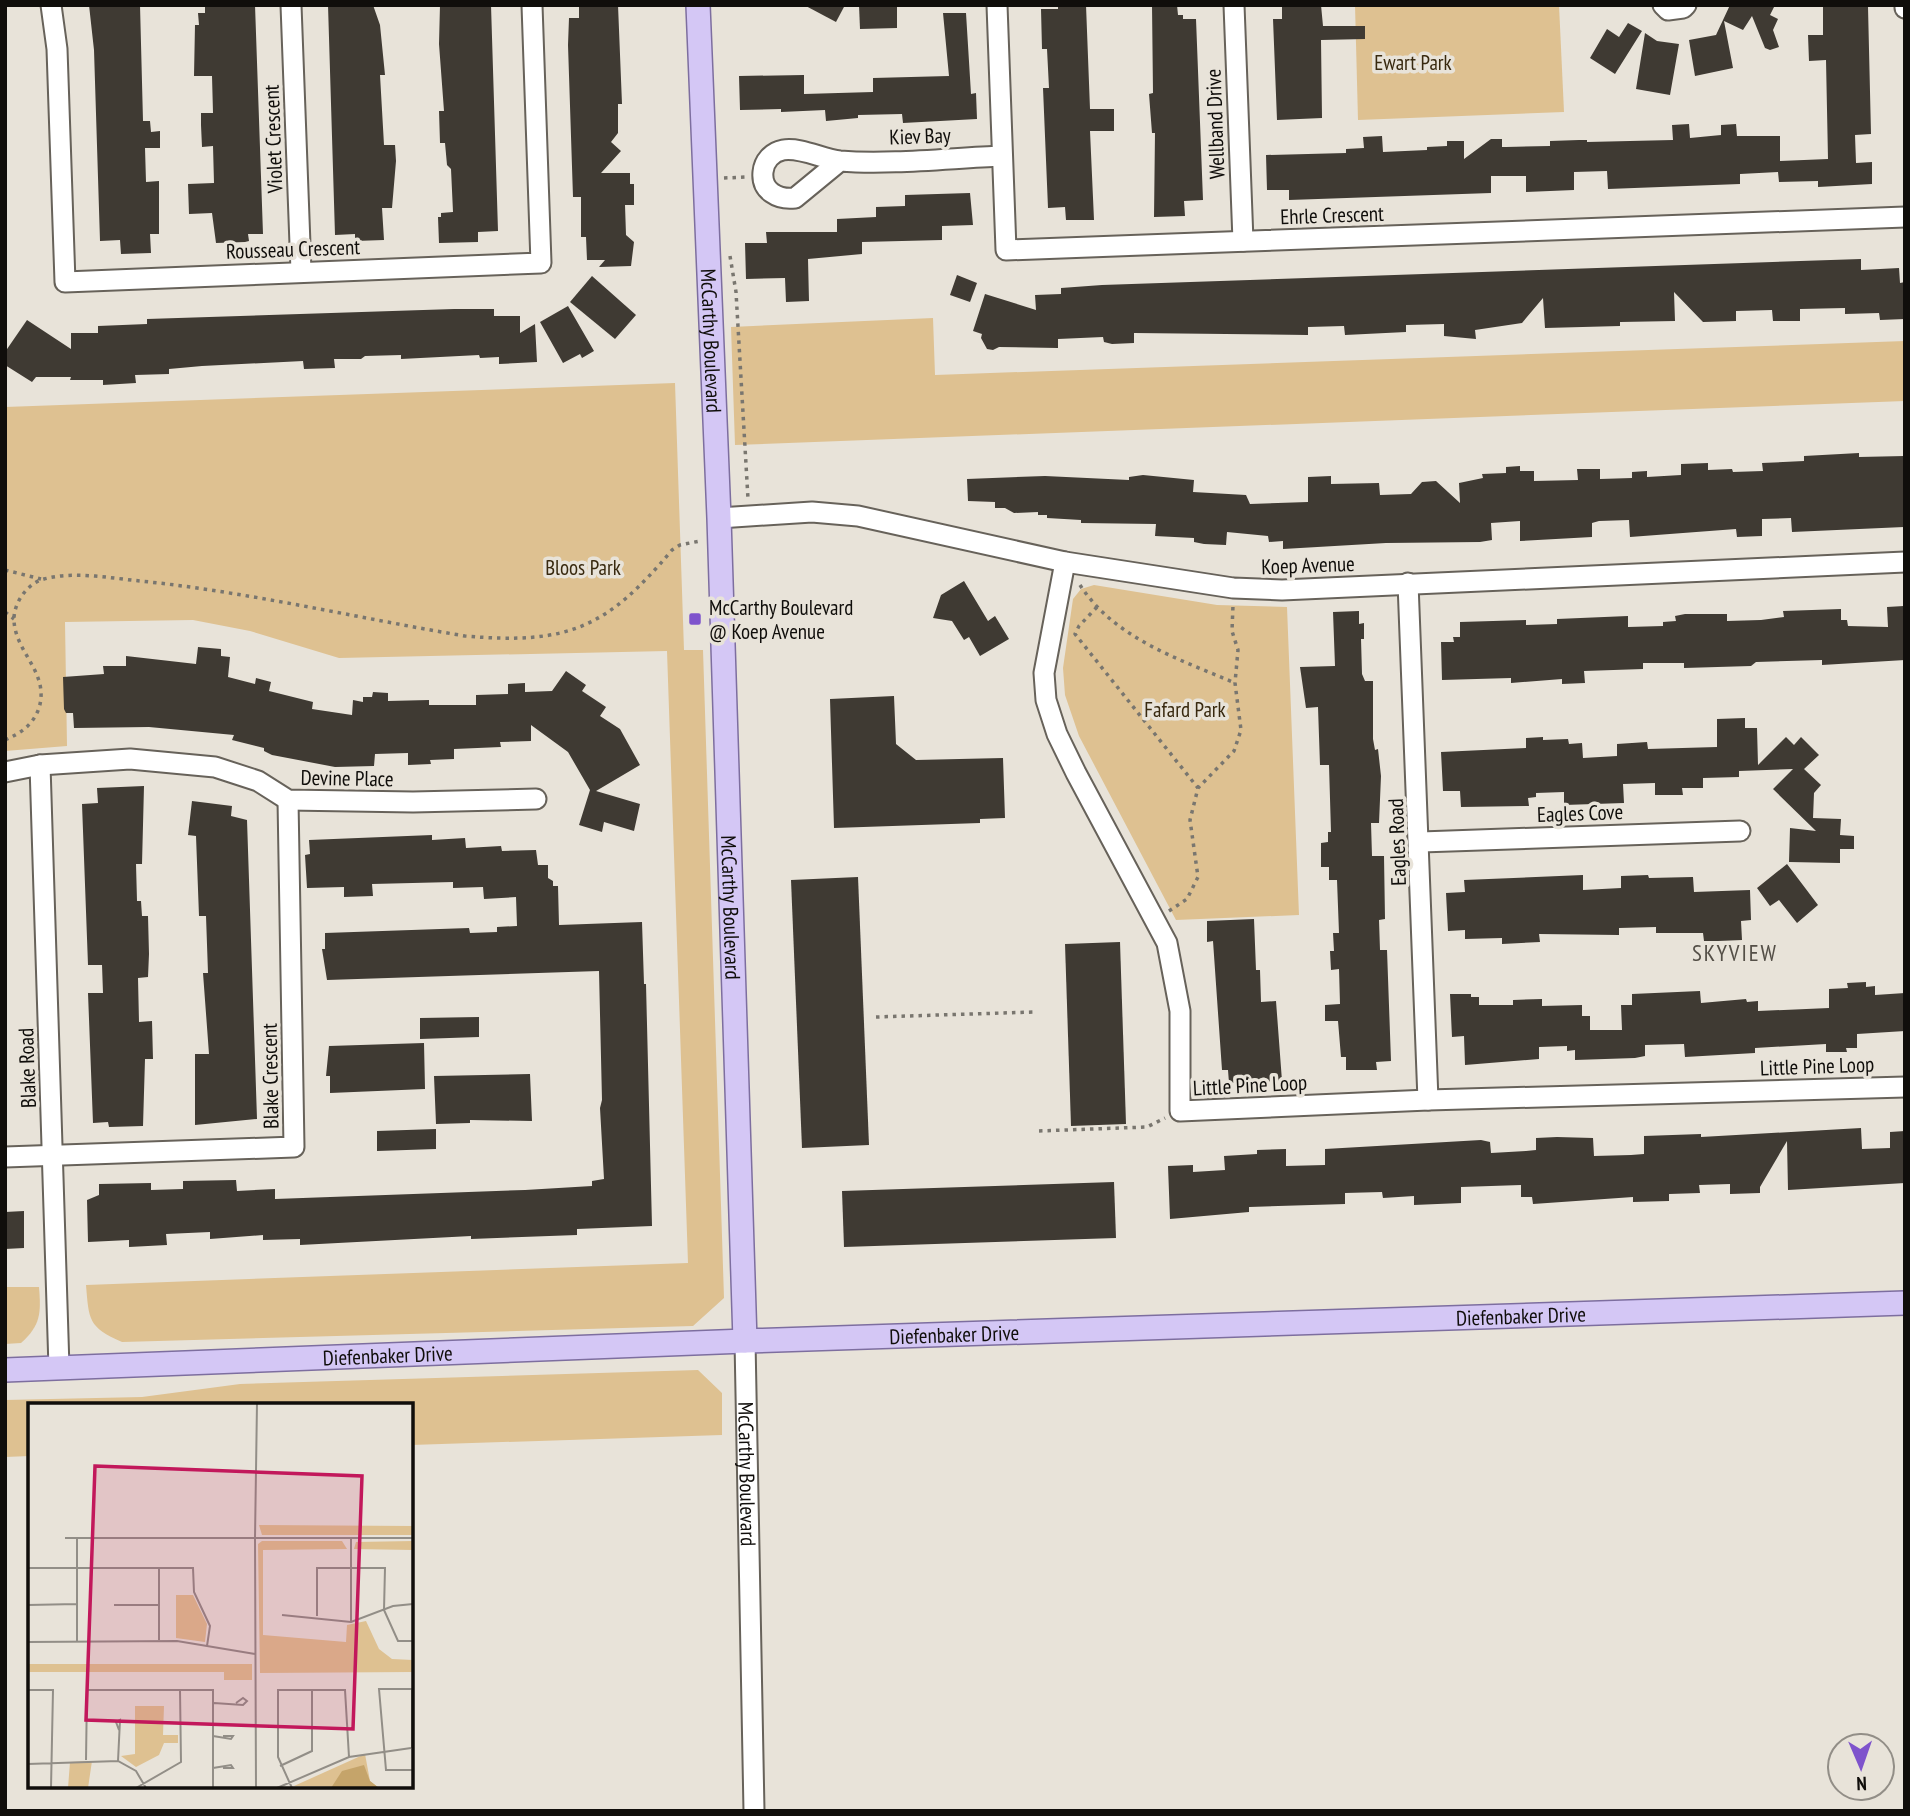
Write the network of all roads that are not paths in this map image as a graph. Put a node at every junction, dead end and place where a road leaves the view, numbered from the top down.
1 (51, 5) edge
2 (291, 5) edge
3 (533, 5) edge
4 (698, 5) edge
5 (997, 5) edge
6 (1234, 5) edge
7 (1663, 5) edge
8 (1686, 5) edge
9 (1001, 156) junction
10 (840, 161) dead end
11 (1905, 217) edge
12 (1243, 241) junction
13 (301, 271) junction
14 (720, 528) junction
15 (1065, 562) junction
16 (1905, 562) edge
17 (1408, 583) junction
18 (40, 765) junction
19 (5, 772) edge
20 (536, 799) dead end
21 (288, 800) junction
22 (1740, 831) dead end
23 (1421, 842) junction
24 (1905, 1087) edge
25 (1428, 1100) junction
26 (53, 1156) junction
27 (5, 1157) edge
28 (1905, 1303) edge
29 (745, 1341) junction
30 (59, 1368) junction
31 (5, 1370) edge
32 (754, 1811) edge

1 - 13 street, Rousseau Crescent
2 - 13 street, Violet Crescent
3 - 13 street, Rousseau Crescent
4 - 14 main road, McCarthy Boulevard
5 - 9 street, Ehrle Crescent
6 - 12 street, Wellband Drive
7 - 8 street
9 - 10 street, Kiev Bay
9 - 12 street, Ehrle Crescent
11 - 12 street, Ehrle Crescent
14 - 15 street, Koep Avenue
14 - 29 main road, McCarthy Boulevard
15 - 17 street, Koep Avenue
15 - 25 street, Little Pine Loop
16 - 17 street, Koep Avenue
17 - 23 street, Eagles Road
18 - 19 street, Devine Place
18 - 21 street, Devine Place
18 - 26 street, Blake Road
20 - 21 street, Devine Place
21 - 26 street, Blake Crescent
22 - 23 street, Eagles Cove
23 - 25 street, Eagles Road
24 - 25 street, Little Pine Loop
26 - 27 street, Blake Crescent
26 - 30 street, Blake Road
28 - 29 main road, Diefenbaker Drive
29 - 30 main road, Diefenbaker Drive
29 - 32 street, McCarthy Boulevard
30 - 31 main road, Diefenbaker Drive

